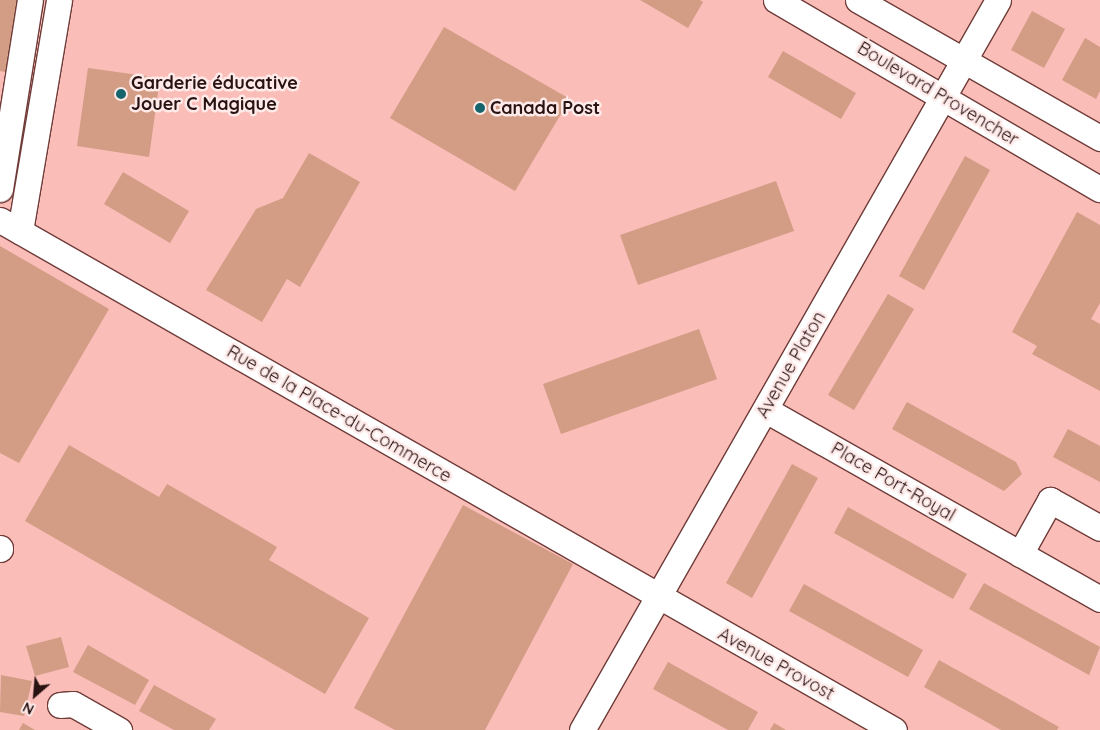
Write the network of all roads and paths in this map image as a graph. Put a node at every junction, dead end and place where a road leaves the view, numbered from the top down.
1 (30, 0) edge
2 (59, 0) edge
3 (776, 0) edge
4 (858, 0) edge
5 (998, 0) edge
6 (964, 60) junction
7 (944, 96) junction
8 (1100, 138) edge
9 (0, 189) edge
10 (1100, 189) edge
11 (10, 226) edge
12 (766, 410) junction
13 (1100, 528) edge
14 (1020, 554) junction
15 (659, 597) junction
16 (1100, 598) edge
17 (60, 705) dead end
18 (119, 730) edge
19 (582, 730) edge
20 (894, 730) edge

1 - 9 street
2 - 11 street, Rue de la Place-du-Commerce
3 - 7 street, Boulevard Provencher
4 - 6 street
5 - 6 street, Avenue Platon
6 - 7 street, Avenue Platon
6 - 8 street
7 - 10 street, Boulevard Provencher
7 - 12 street, Avenue Platon
11 - 15 street, Rue de la Place-du-Commerce
12 - 14 street, Place Port-Royal
12 - 15 street, Avenue Platon
13 - 14 street
14 - 16 street, Place Port-Royal
15 - 19 street, Avenue Platon
15 - 20 street, Avenue Provost
17 - 18 street

